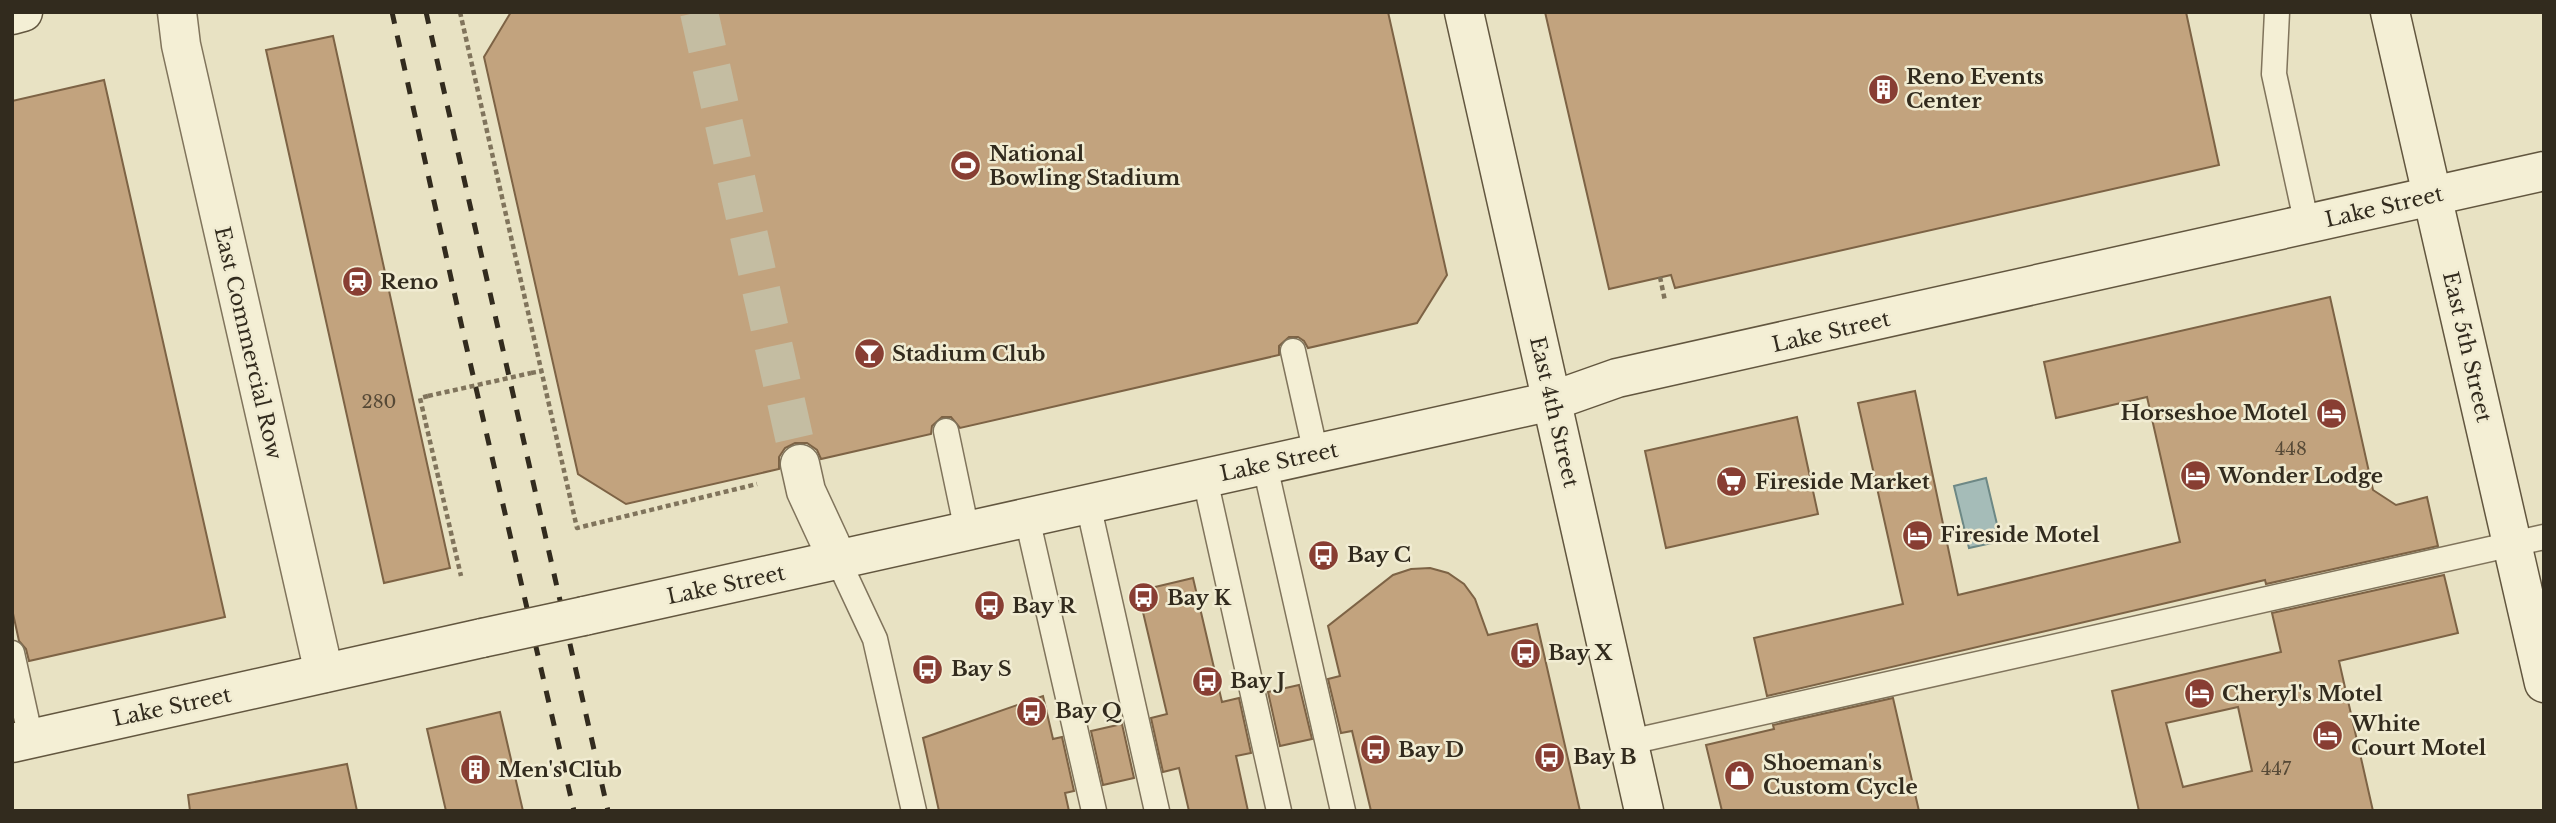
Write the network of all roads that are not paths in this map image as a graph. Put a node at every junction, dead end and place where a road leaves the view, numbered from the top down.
1 (23, 12) edge
2 (177, 12) edge
3 (1464, 12) edge
4 (2277, 12) edge
5 (2390, 12) edge
6 (12, 15) edge
7 (2544, 171) edge
8 (2432, 196) junction
9 (2307, 225) junction
10 (1293, 351) dead end
11 (1552, 401) junction
12 (946, 431) dead end
13 (1316, 454) junction
14 (800, 464) tunnel mouth
15 (1265, 466) junction
16 (1205, 479) junction
17 (1088, 504) junction
18 (1027, 518) junction
19 (967, 531) junction
20 (2528, 540) edge
21 (838, 561) junction
22 (12, 653) edge
23 (324, 673) junction
24 (2544, 683) edge
25 (22, 741) edge
26 (1630, 742) junction
27 (914, 811) edge
28 (1094, 811) edge
29 (1157, 811) edge
30 (1279, 811) edge
31 (1343, 811) edge
32 (1644, 811) edge

1 - 6 street
2 - 23 street, East Commercial Row
3 - 11 street, East 4th Street
4 - 9 lane
5 - 8 street, East 5th Street
7 - 8 street, Lake Street
8 - 9 street, Lake Street
8 - 20 street, East 5th Street
9 - 11 street, Lake Street
10 - 13 lane
11 - 13 street, Lake Street
11 - 26 street, East 4th Street
12 - 19 lane
13 - 15 street, Lake Street
14 - 21 street
15 - 16 street, Lake Street
15 - 31 lane
16 - 17 street, Lake Street
16 - 30 lane
17 - 18 street, Lake Street
17 - 29 lane
18 - 19 street, Lake Street
18 - 28 lane
19 - 21 street, Lake Street
20 - 24 street, East 5th Street
20 - 26 lane
21 - 23 street, Lake Street, bridge
21 - 27 lane
22 - 25 lane
23 - 25 street, Lake Street
26 - 32 street, East 4th Street

